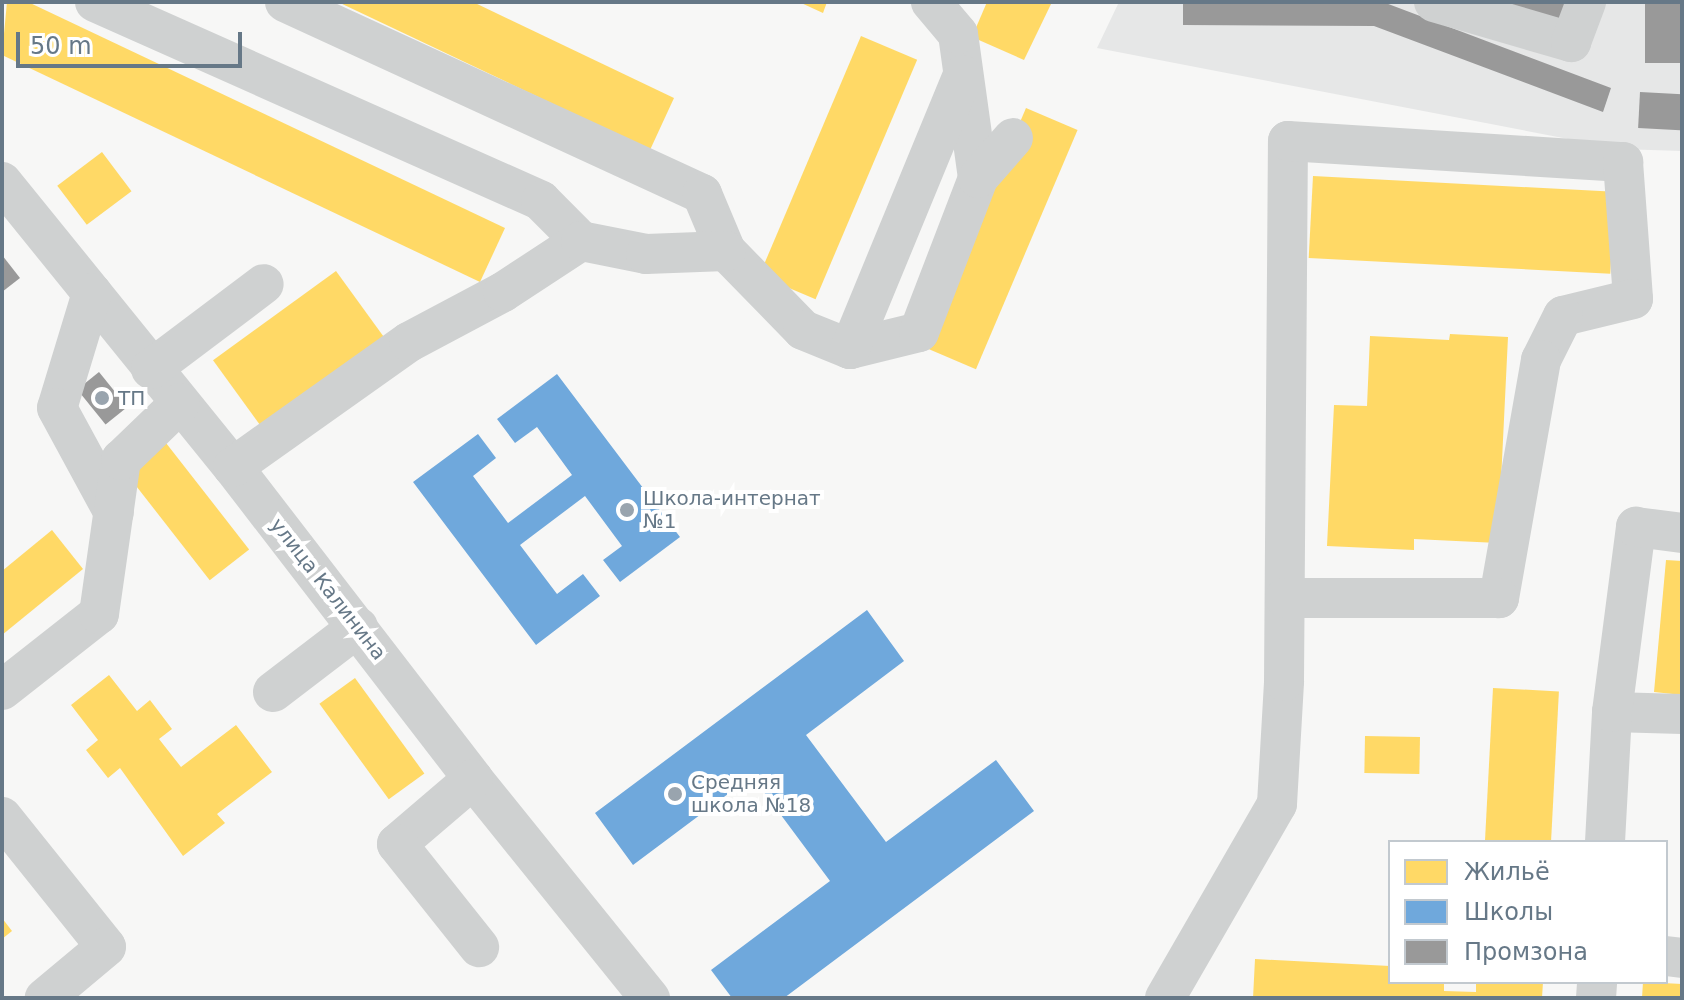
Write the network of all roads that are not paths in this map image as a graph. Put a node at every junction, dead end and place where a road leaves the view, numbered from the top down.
1 (95, 2) edge
2 (285, 2) edge
3 (931, 2) edge
4 (1434, 2) edge
5 (1586, 2) edge
6 (964, 18) edge
7 (963, 74) junction
8 (1013, 138) dead end
9 (978, 178) junction
10 (2, 182) edge
11 (581, 241) junction
12 (726, 251) junction
13 (264, 284) dead end
14 (92, 293) junction
15 (850, 349) junction
16 (151, 369) junction
17 (180, 403) junction
18 (233, 467) junction
19 (114, 513) junction
20 (1682, 533) edge
21 (1285, 598) junction
22 (358, 627) junction
23 (2, 690) edge
24 (273, 692) dead end
25 (1612, 712) junction
26 (1682, 714) edge
27 (473, 779) junction
28 (2, 817) edge
29 (1605, 840) edge
30 (479, 947) dead end
31 (45, 998) edge
32 (650, 998) edge
33 (1165, 998) edge

1 - 11 street
2 - 12 street
3 - 6 street
4 - 5 street
6 - 7 street
7 - 9 street
7 - 15 street
8 - 9 street
9 - 15 street
10 - 14 street, улица Калинина
11 - 12 street
11 - 18 street
12 - 15 street
13 - 16 street
14 - 16 street, улица Калинина
14 - 19 street
16 - 17 street, улица Калинина
17 - 18 street, улица Калинина
17 - 19 street
18 - 22 street, улица Калинина
19 - 23 street
20 - 25 street
21 - 21 street
21 - 33 street
22 - 24 street
22 - 27 street, улица Калинина
25 - 26 street
25 - 29 street
27 - 30 street
27 - 32 street, улица Калинина
28 - 31 street

